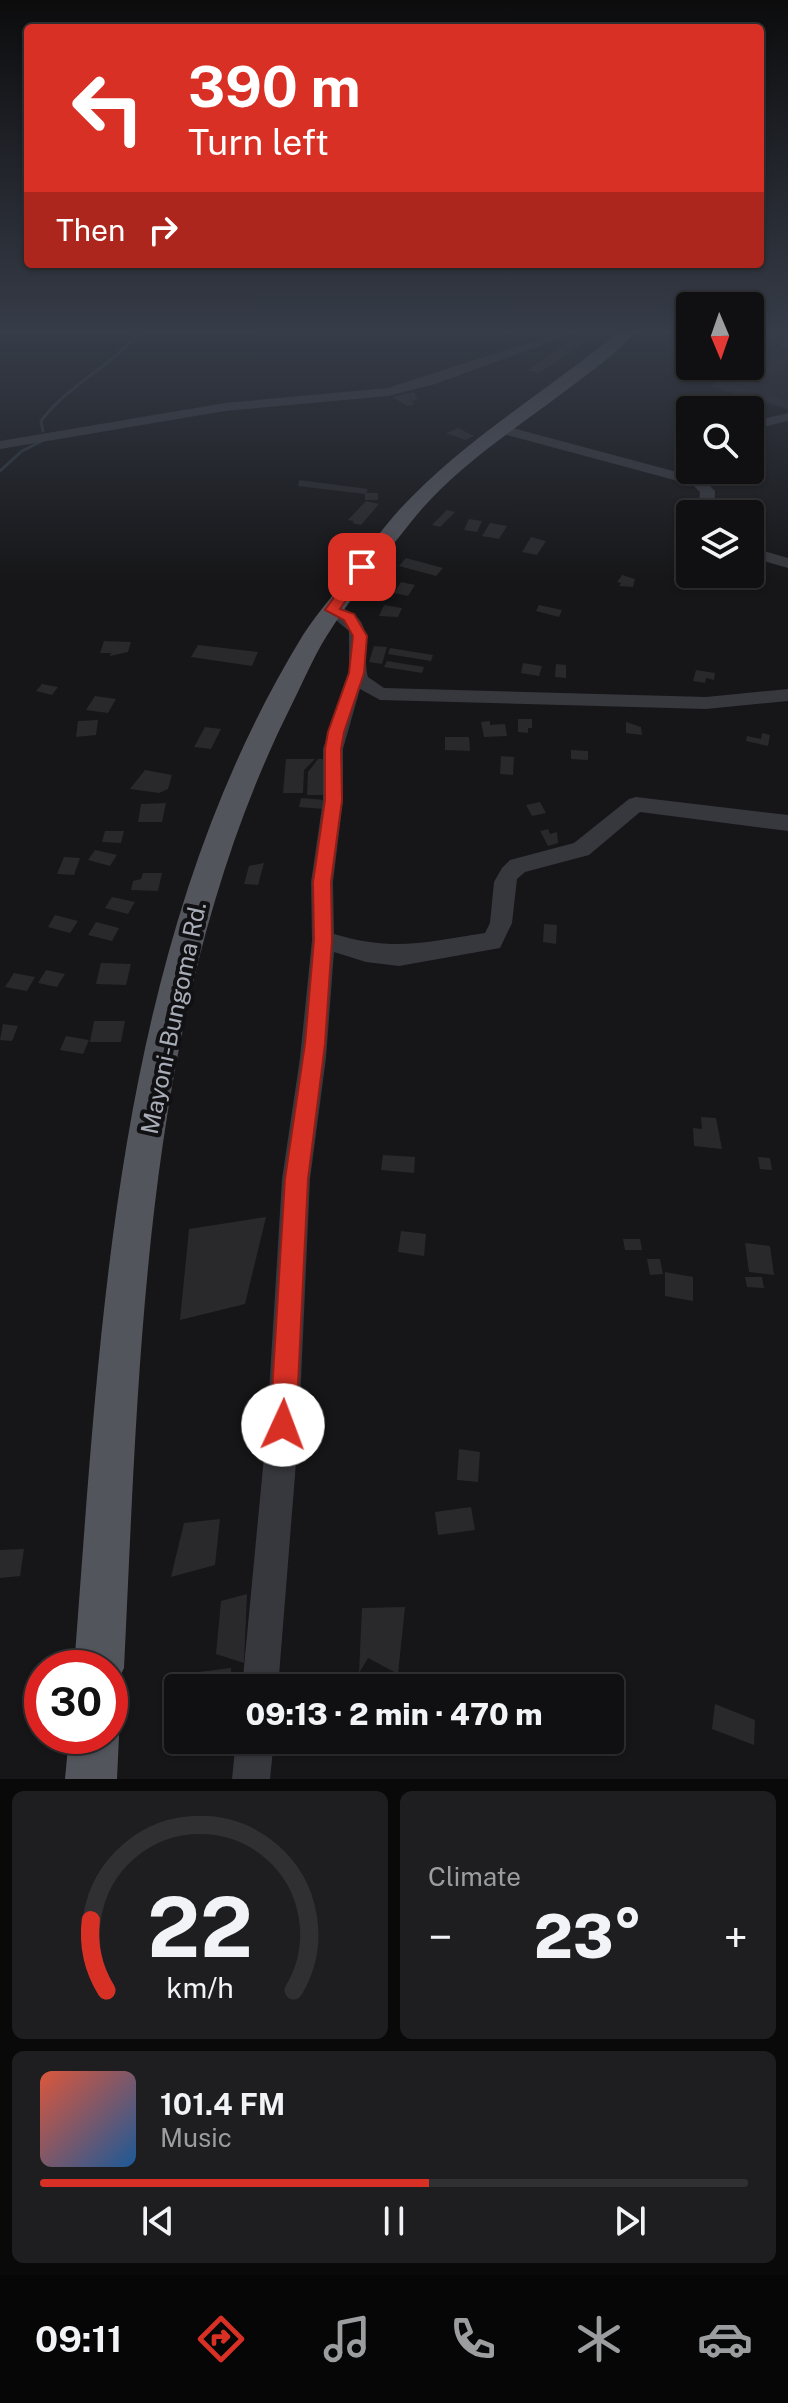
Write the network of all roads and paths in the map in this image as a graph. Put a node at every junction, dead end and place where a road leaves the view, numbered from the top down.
1 (172, 416) edge
2 (519, 416) edge
3 (788, 417) edge
4 (764, 423) edge
5 (501, 429) junction
6 (0, 445) edge
7 (708, 500) edge
8 (764, 556) edge
9 (788, 563) edge
10 (332, 610) junction
11 (357, 673) junction
12 (788, 695) edge
13 (788, 823) edge
14 (323, 940) junction
15 (100, 1650) edge
16 (261, 1674) edge
17 (93, 1754) edge
18 (254, 1754) edge
19 (91, 1779) edge
20 (251, 1779) edge

1 - 6 street
2 - 5 main road, Mayoni-Bungoma Rd.
3 - 4 street
5 - 7 street
5 - 10 main road, Mayoni-Bungoma Rd.
8 - 9 street
10 - 11 street
10 - 15 main road, Mayoni-Bungoma Rd.
11 - 12 street
11 - 14 street
13 - 14 street
14 - 16 street
17 - 19 main road
18 - 20 street

